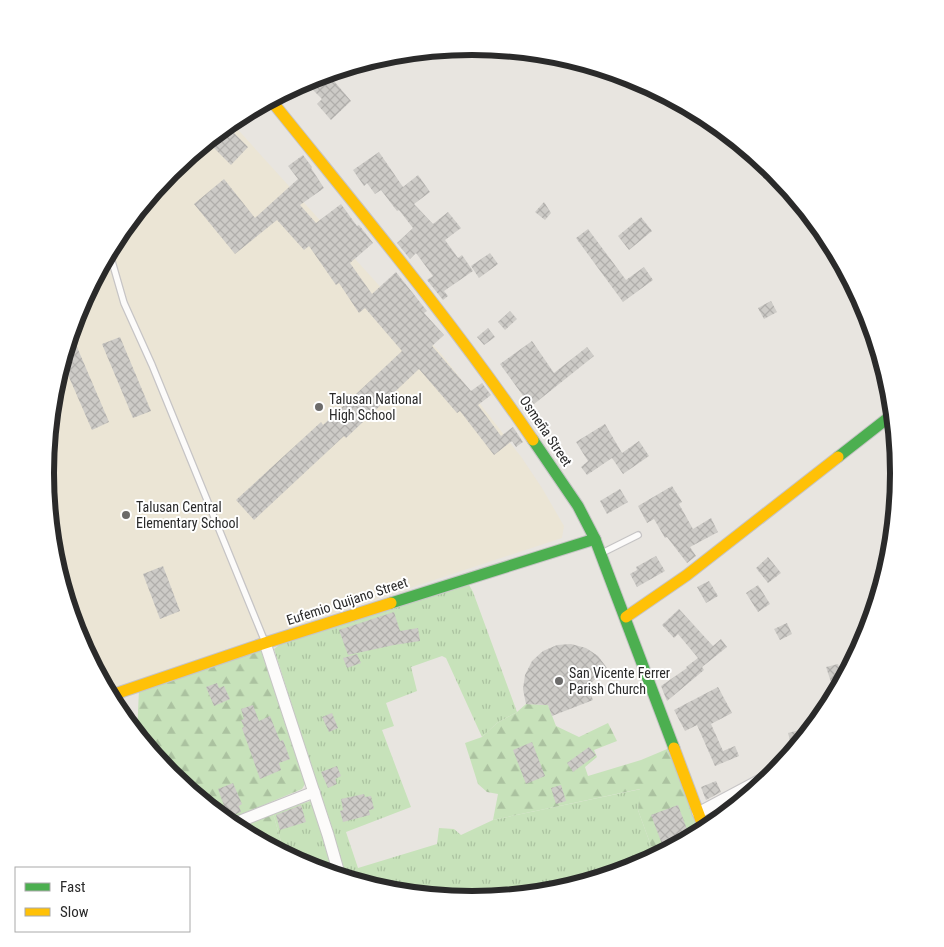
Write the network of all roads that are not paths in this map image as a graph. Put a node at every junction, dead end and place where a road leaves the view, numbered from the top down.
1 (274, 105) edge
2 (112, 261) edge
3 (887, 419) edge
4 (638, 535) dead end
5 (595, 539) junction
6 (600, 554) junction
7 (626, 618) junction
8 (265, 643) junction
9 (116, 693) edge
10 (752, 784) edge
11 (314, 792) junction
12 (698, 813) junction
13 (240, 821) edge
14 (702, 823) edge
15 (338, 870) edge

1 - 5 main road, Osmeña Street
2 - 8 lane
3 - 7 main road
4 - 6 lane
5 - 6 main road, Osmeña Street
5 - 8 main road, Eufemio Quijano Street
6 - 7 main road, Osmeña Street
7 - 12 main road, Osmeña Street
8 - 9 main road, Eufemio Quijano Street
8 - 11 street
10 - 12 street
11 - 13 street
11 - 15 street
12 - 14 main road, Osmeña Street

